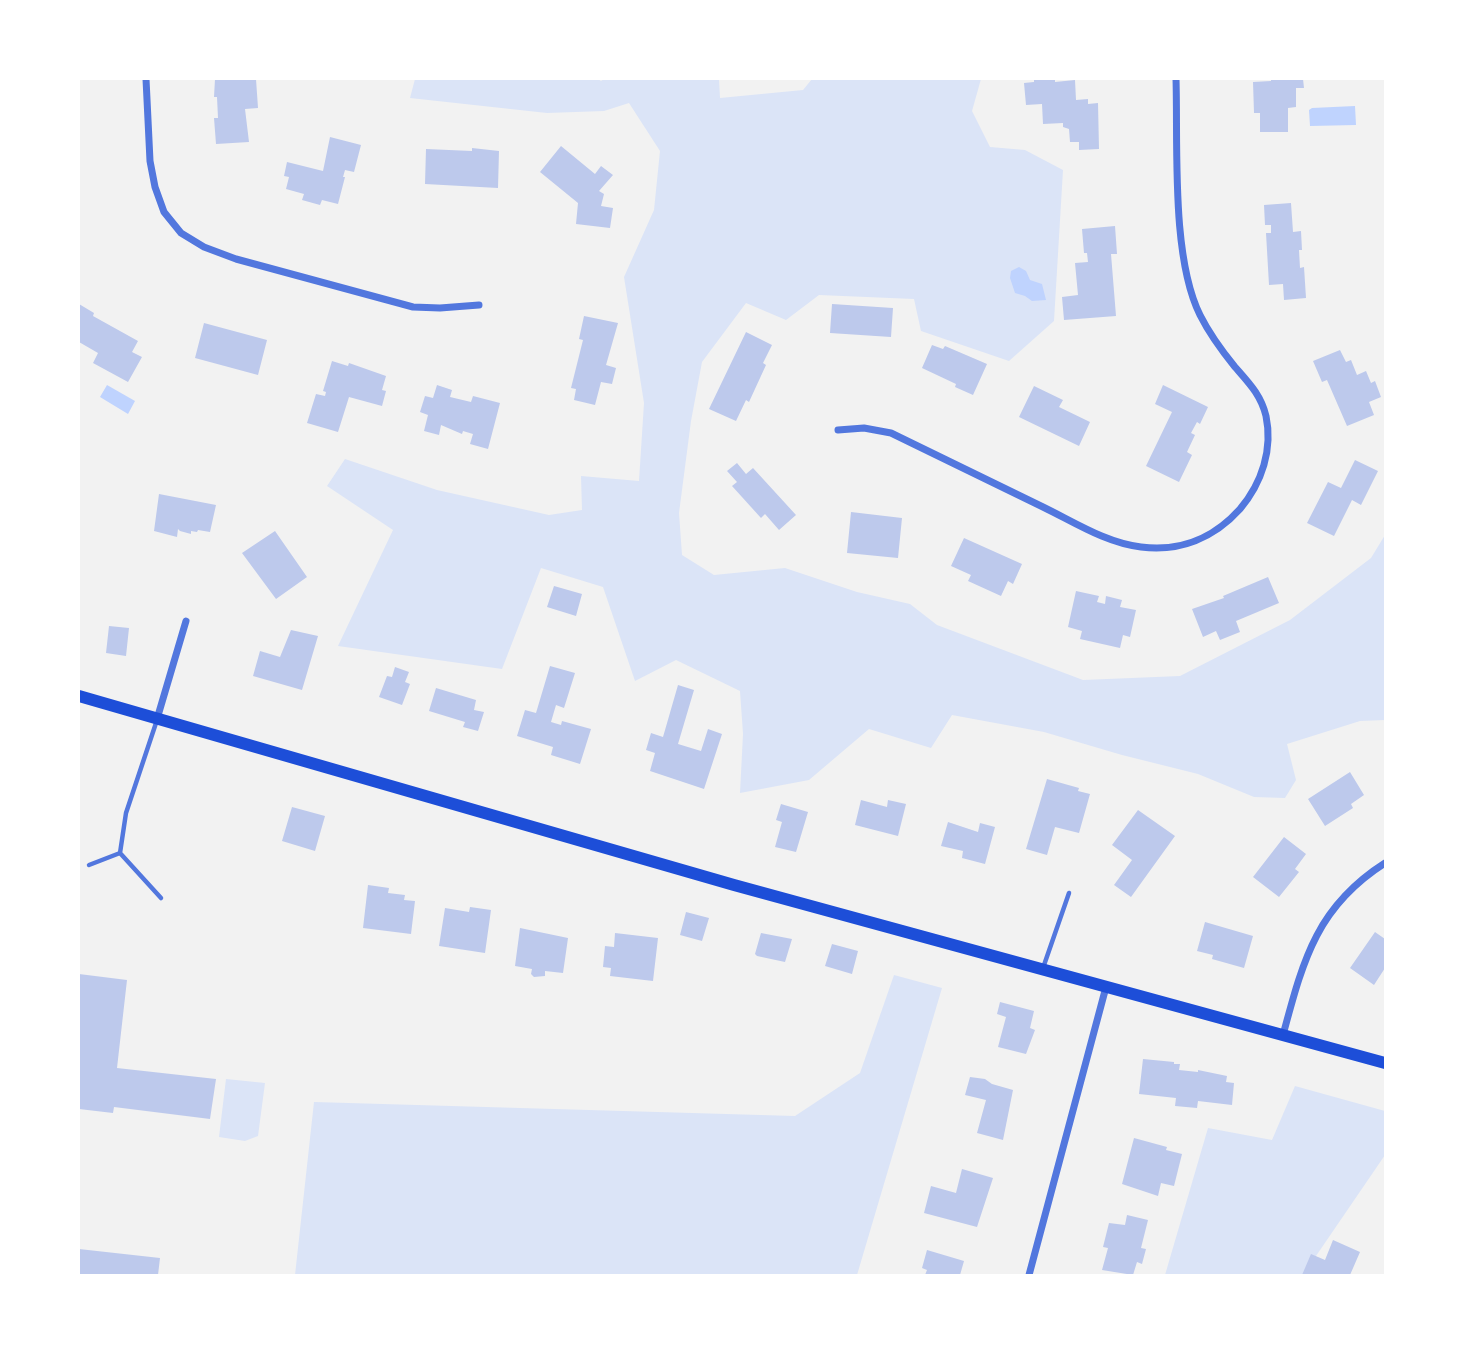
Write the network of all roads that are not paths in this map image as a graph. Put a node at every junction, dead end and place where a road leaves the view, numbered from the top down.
1 (146, 79) edge
2 (1176, 79) edge
3 (479, 305) dead end
4 (838, 430) dead end
5 (186, 621) dead end
6 (79, 696) edge
7 (157, 720) junction
8 (120, 853) junction
9 (1385, 863) edge
10 (89, 865) dead end
11 (1069, 893) dead end
12 (161, 898) dead end
13 (1042, 969) junction
14 (1106, 987) junction
15 (1283, 1035) junction
16 (1385, 1063) edge
17 (1029, 1275) edge

1 - 3 street
2 - 4 street
5 - 7 street
6 - 7 main road
7 - 8 lane
7 - 13 main road
8 - 10 lane
8 - 12 lane
9 - 15 street
11 - 13 lane
13 - 14 main road
14 - 15 main road
14 - 17 street
15 - 16 main road

